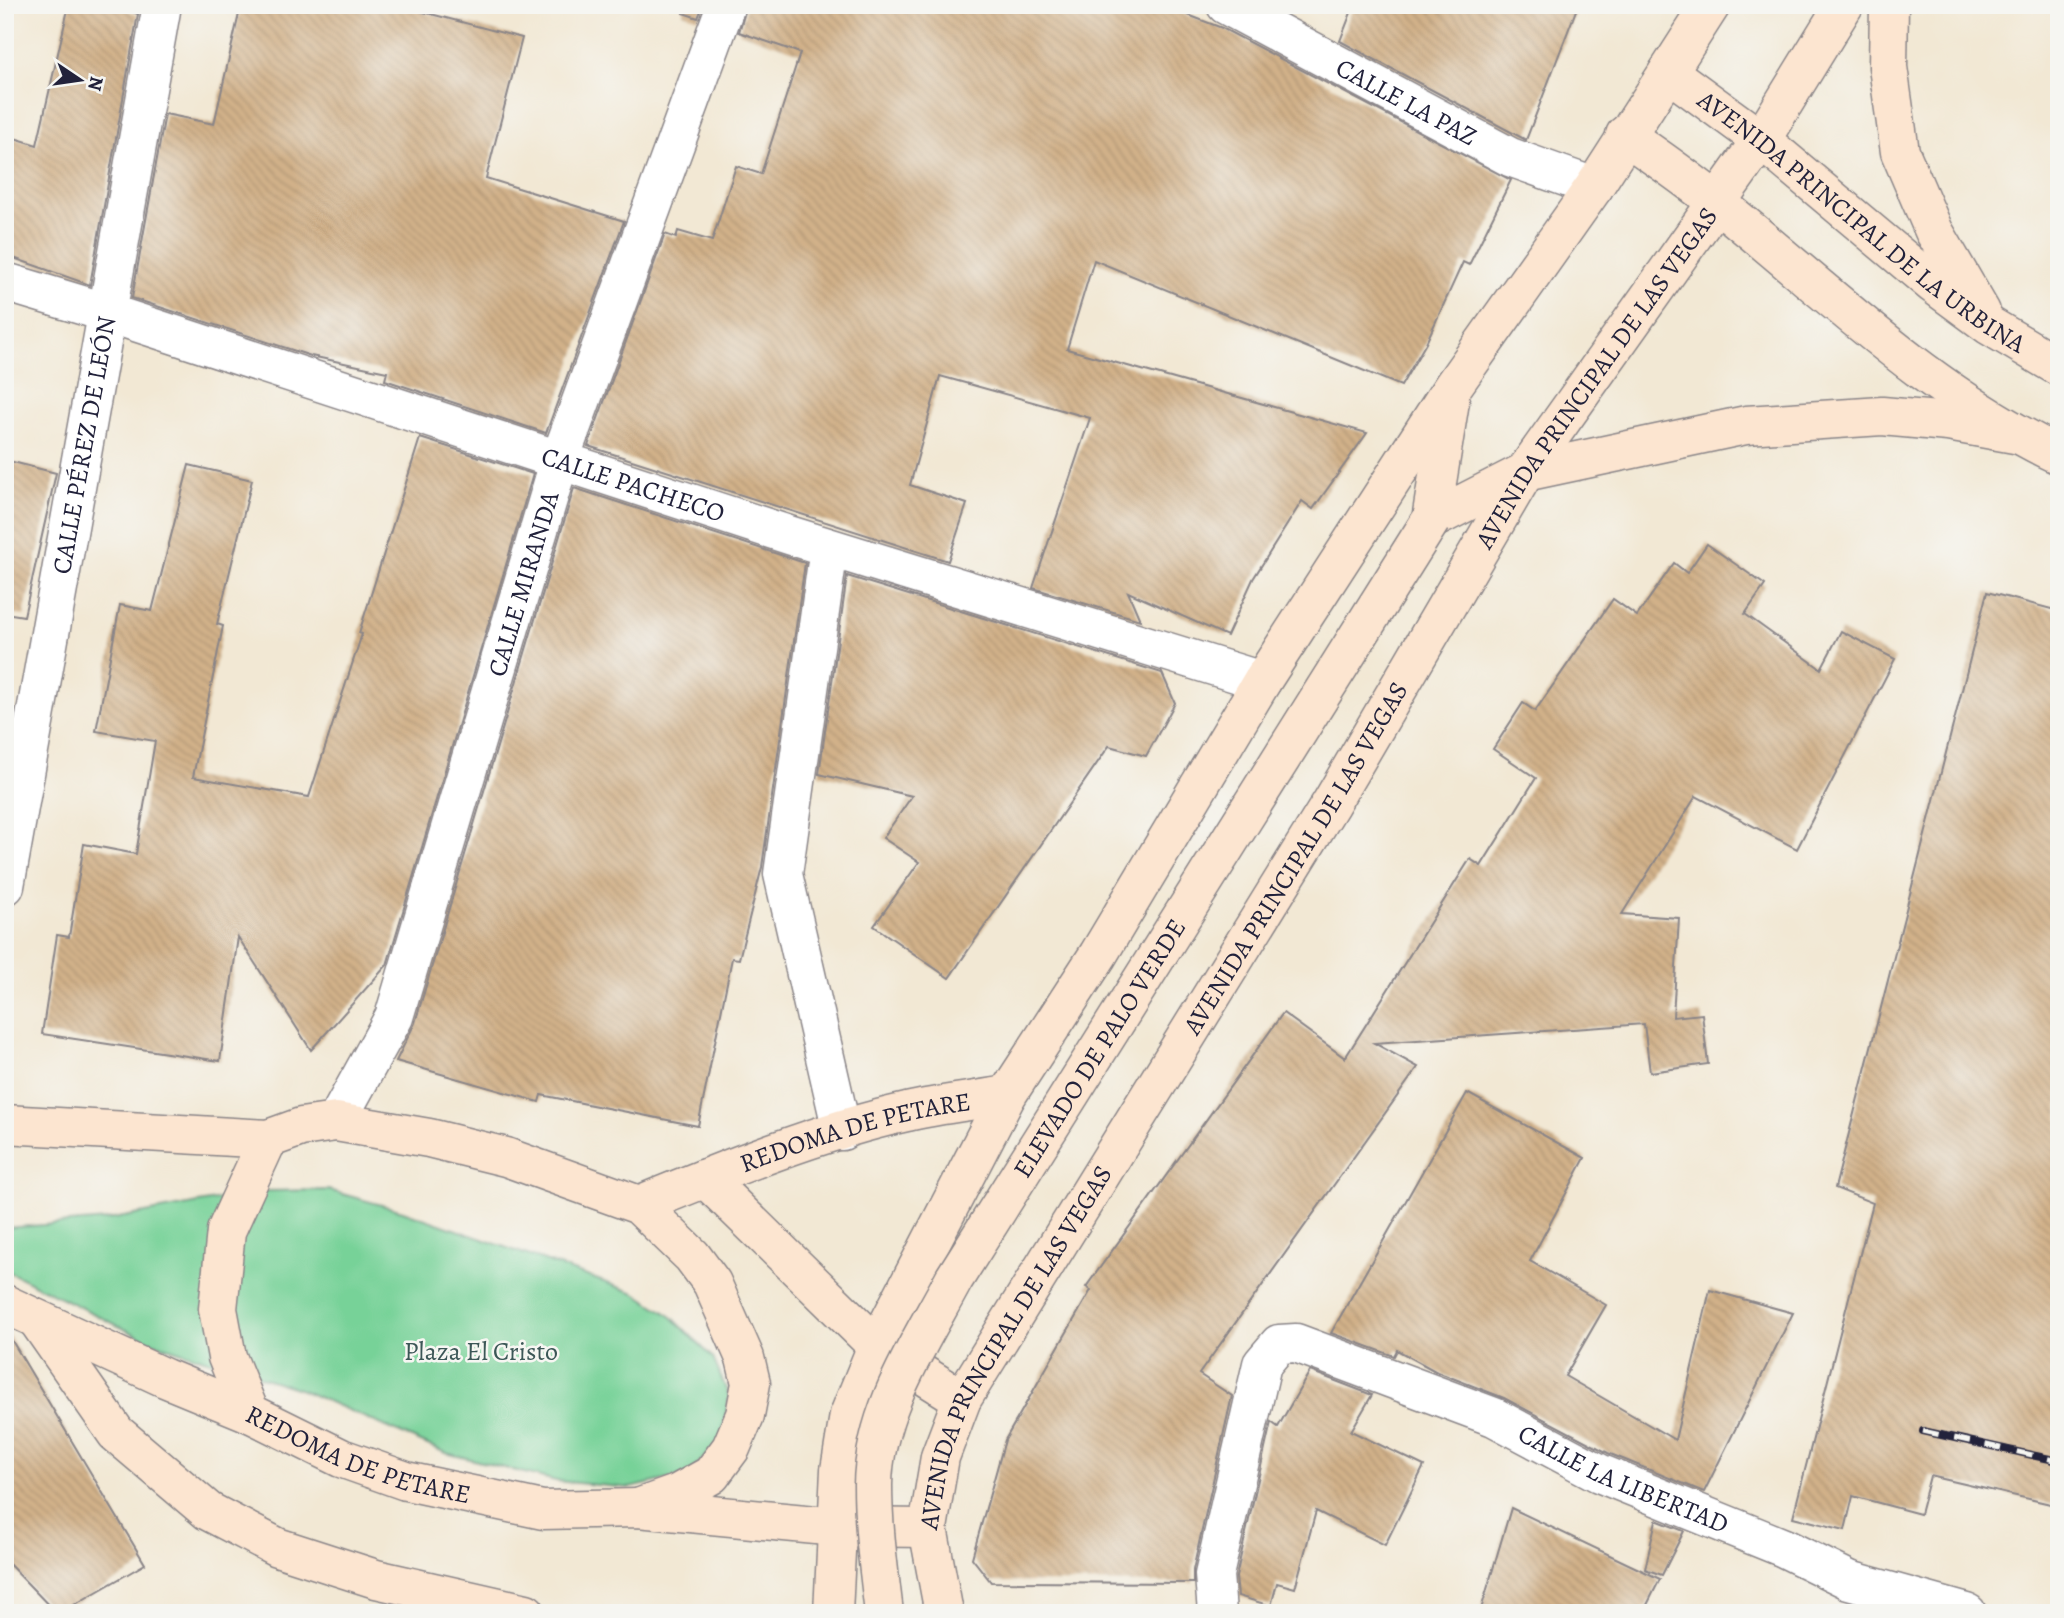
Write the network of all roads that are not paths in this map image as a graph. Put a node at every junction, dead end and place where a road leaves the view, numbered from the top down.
1 (162, 5) edge
2 (726, 5) edge
3 (1226, 5) edge
4 (1711, 5) edge
5 (1844, 5) edge
6 (1889, 5) edge
7 (1668, 72) junction
8 (1625, 135) junction
9 (1761, 140) junction
10 (1594, 187) junction
11 (1718, 203) junction
12 (5, 282) edge
13 (108, 313) junction
14 (1990, 326) junction
15 (2059, 367) edge
16 (1453, 386) junction
17 (2015, 434) junction
18 (2059, 455) edge
19 (560, 459) junction
20 (1525, 472) junction
21 (1432, 520) junction
22 (829, 548) junction
23 (1262, 681) junction
24 (15, 760) edge
25 (5, 886) edge
26 (1007, 1095) junction
27 (336, 1122) junction
28 (5, 1124) edge
29 (842, 1131) junction
30 (268, 1139) junction
31 (705, 1178) junction
32 (639, 1205) junction
33 (21, 1313) edge
34 (877, 1346) junction
35 (962, 1399) junction
36 (250, 1413) junction
37 (638, 1508) junction
38 (837, 1527) junction
39 (928, 1528) junction
40 (526, 1613) edge
41 (833, 1613) edge
42 (884, 1613) edge
43 (944, 1613) edge
44 (1217, 1613) edge
45 (1967, 1613) edge

1 - 13 street, CALLE PÉREZ DE LEÓN
2 - 19 street, CALLE MIRANDA
3 - 10 street, CALLE LA PAZ
4 - 7 street
5 - 9 street, AVENIDA PRINCIPAL DE LAS VEGAS
6 - 14 street
7 - 8 street
7 - 9 street, AVENIDA PRINCIPAL DE LA URBINA
8 - 10 street
8 - 11 street
9 - 11 street, AVENIDA PRINCIPAL DE LAS VEGAS
9 - 14 street, AVENIDA PRINCIPAL DE LA URBINA
10 - 16 street
11 - 17 street
11 - 20 street, AVENIDA PRINCIPAL DE LAS VEGAS
12 - 13 street, CALLE PACHECO
13 - 19 street, CALLE PACHECO
13 - 24 street, CALLE PÉREZ DE LEÓN
14 - 15 street, AVENIDA PRINCIPAL DE LA URBINA
16 - 21 street, ELEVADO DE PALO VERDE
16 - 23 street
17 - 18 street
17 - 20 street
19 - 22 street, CALLE PACHECO
19 - 27 street, CALLE MIRANDA
20 - 21 street
20 - 35 street, AVENIDA PRINCIPAL DE LAS VEGAS
21 - 42 street, ELEVADO DE PALO VERDE, bridge
22 - 23 street, CALLE PACHECO
22 - 29 street
23 - 26 street
24 - 25 street, CALLE PÉREZ DE LEÓN
26 - 29 street, REDOMA DE PETARE
26 - 34 street
27 - 30 street, REDOMA DE PETARE
27 - 32 street, REDOMA DE PETARE
28 - 30 street
29 - 31 street, REDOMA DE PETARE
30 - 36 street, REDOMA DE PETARE
31 - 32 street, REDOMA DE PETARE
31 - 34 street, REDOMA DE PETARE
32 - 37 street, REDOMA DE PETARE
33 - 36 street
33 - 40 street
34 - 35 street, REDOMA DE PETARE
34 - 38 street
35 - 39 street, AVENIDA PRINCIPAL DE LAS VEGAS
36 - 37 street, REDOMA DE PETARE
37 - 38 street, REDOMA DE PETARE
38 - 39 street, REDOMA DE PETARE
38 - 41 street
39 - 43 street, AVENIDA PRINCIPAL DE LAS VEGAS
44 - 45 street, CALLE LA LIBERTAD

